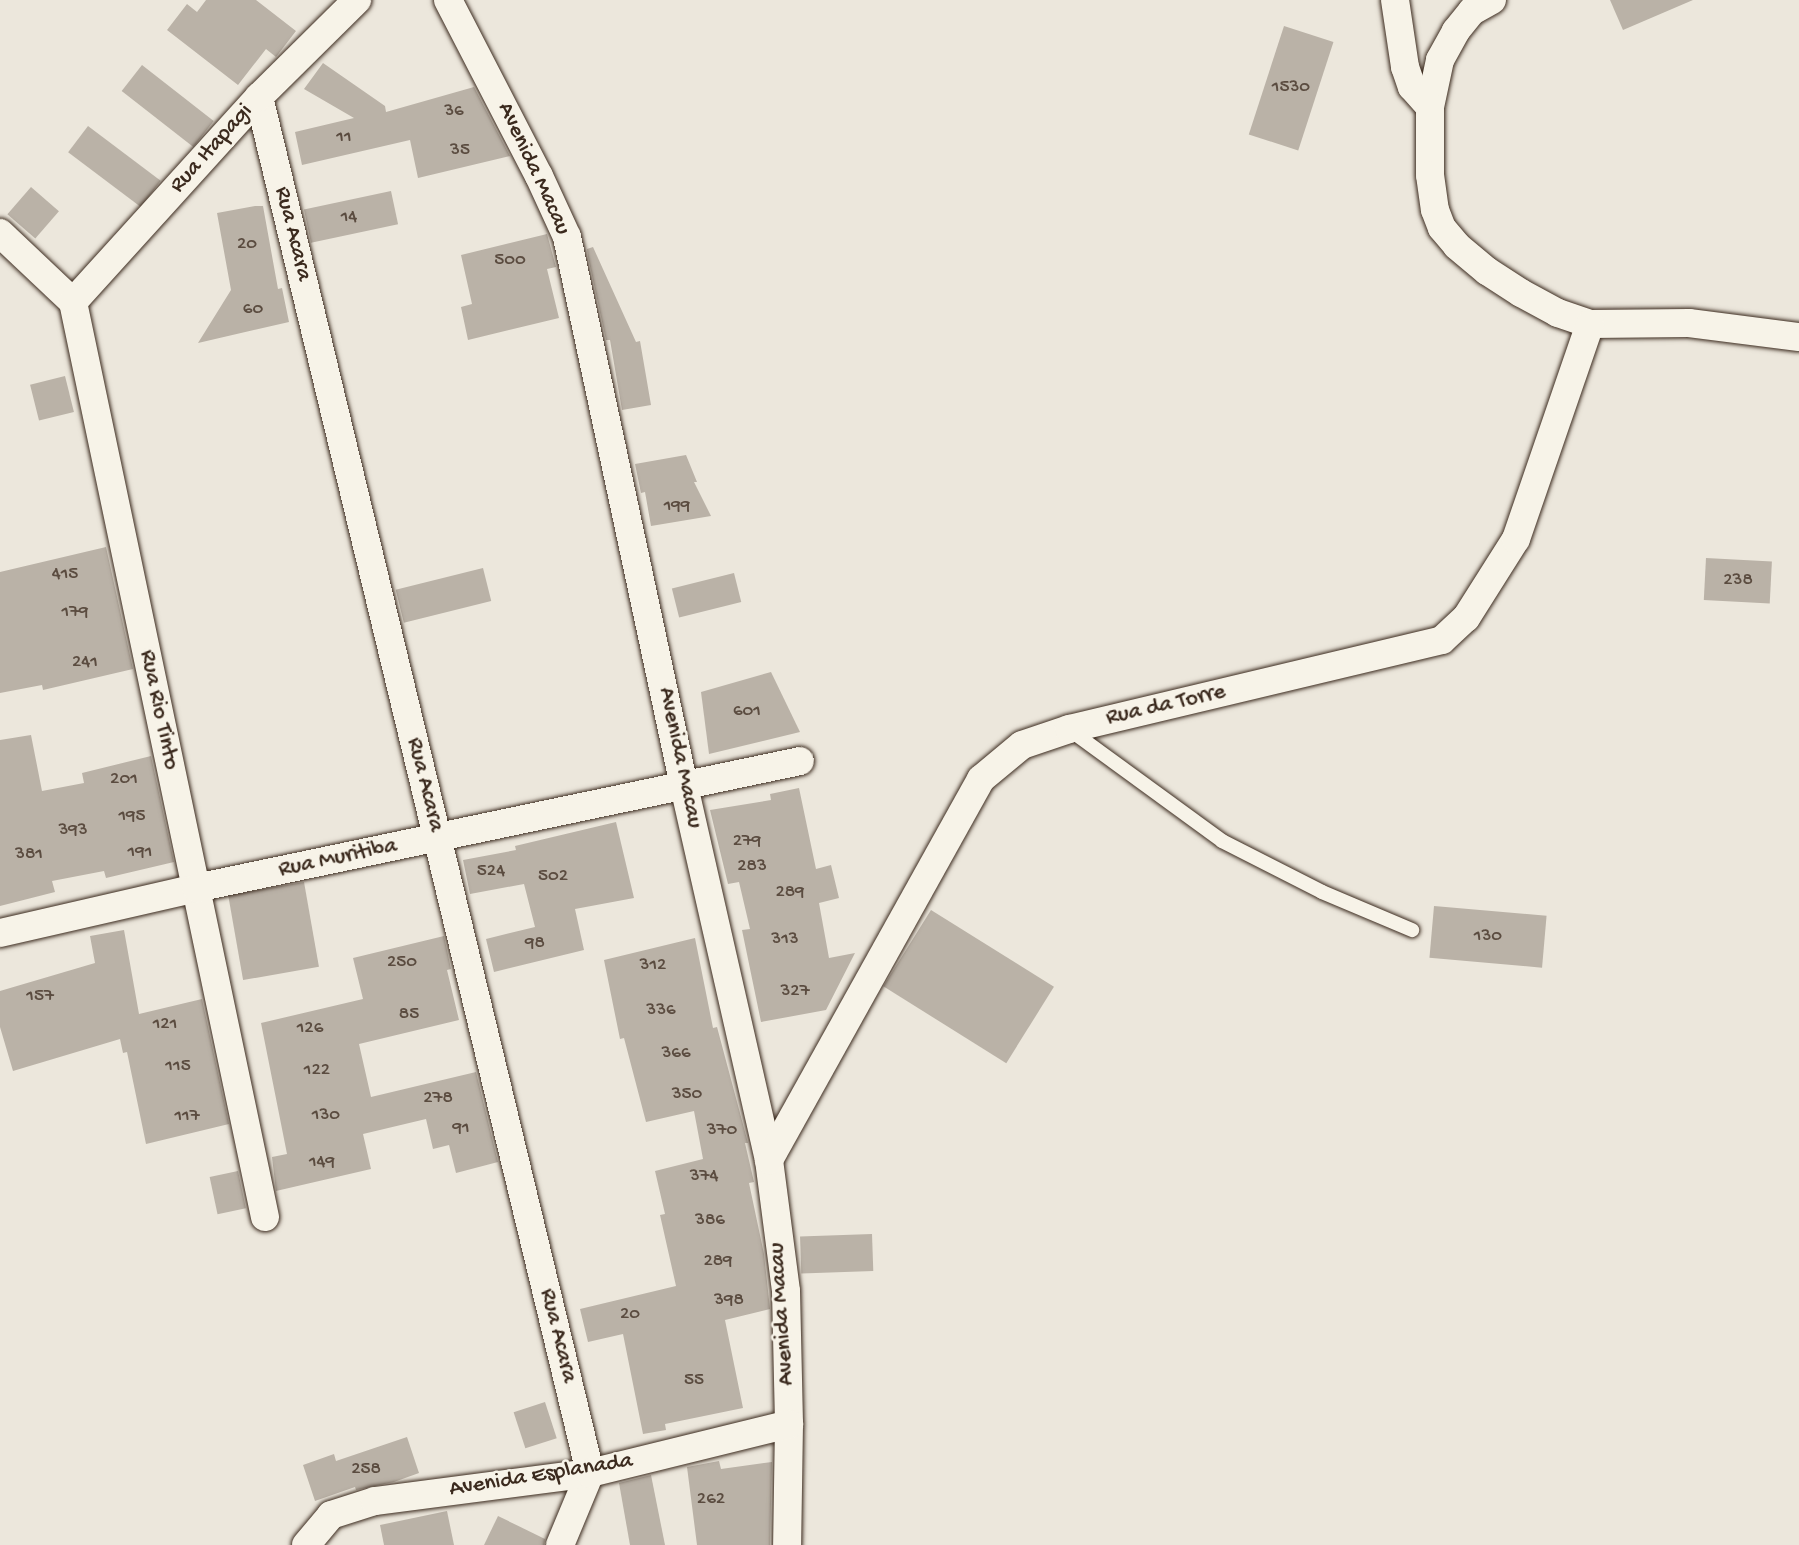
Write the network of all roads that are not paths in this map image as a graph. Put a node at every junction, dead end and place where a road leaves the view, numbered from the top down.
1 (357, 0) edge
2 (448, 0) edge
3 (1395, 0) edge
4 (1492, 0) edge
5 (259, 97) junction
6 (1430, 107) junction
7 (0, 233) edge
8 (72, 302) junction
9 (1590, 324) junction
10 (1799, 337) edge
11 (1069, 729) junction
12 (800, 761) dead end
13 (684, 786) junction
14 (437, 838) junction
15 (196, 888) junction
16 (1412, 930) dead end
17 (0, 933) edge
18 (769, 1160) junction
19 (265, 1217) dead end
20 (789, 1424) junction
21 (590, 1473) junction
22 (306, 1545) edge
23 (560, 1545) edge
24 (787, 1545) edge

1 - 5 street, Rua Itapagi
2 - 13 street, Avenida Macau
3 - 6 street
4 - 6 street
5 - 8 street, Rua Itapagi
5 - 14 street, Rua Acara
6 - 9 street
7 - 8 street
8 - 15 street, Rua Rio Tinto
9 - 10 street
9 - 11 street, Rua da Torre
11 - 16 lane
11 - 18 street, Rua da Torre
12 - 13 street, Rua Muritiba
13 - 14 street, Rua Muritiba
13 - 18 street, Avenida Macau
14 - 15 street, Rua Muritiba
14 - 21 street, Rua Acara
15 - 17 street, Rua Muritiba
15 - 19 street, Rua Rio Tinto
18 - 20 street, Avenida Macau
20 - 21 street, Avenida Esplanada
20 - 24 street, Avenida Macau
21 - 22 street, Avenida Esplanada
21 - 23 street

